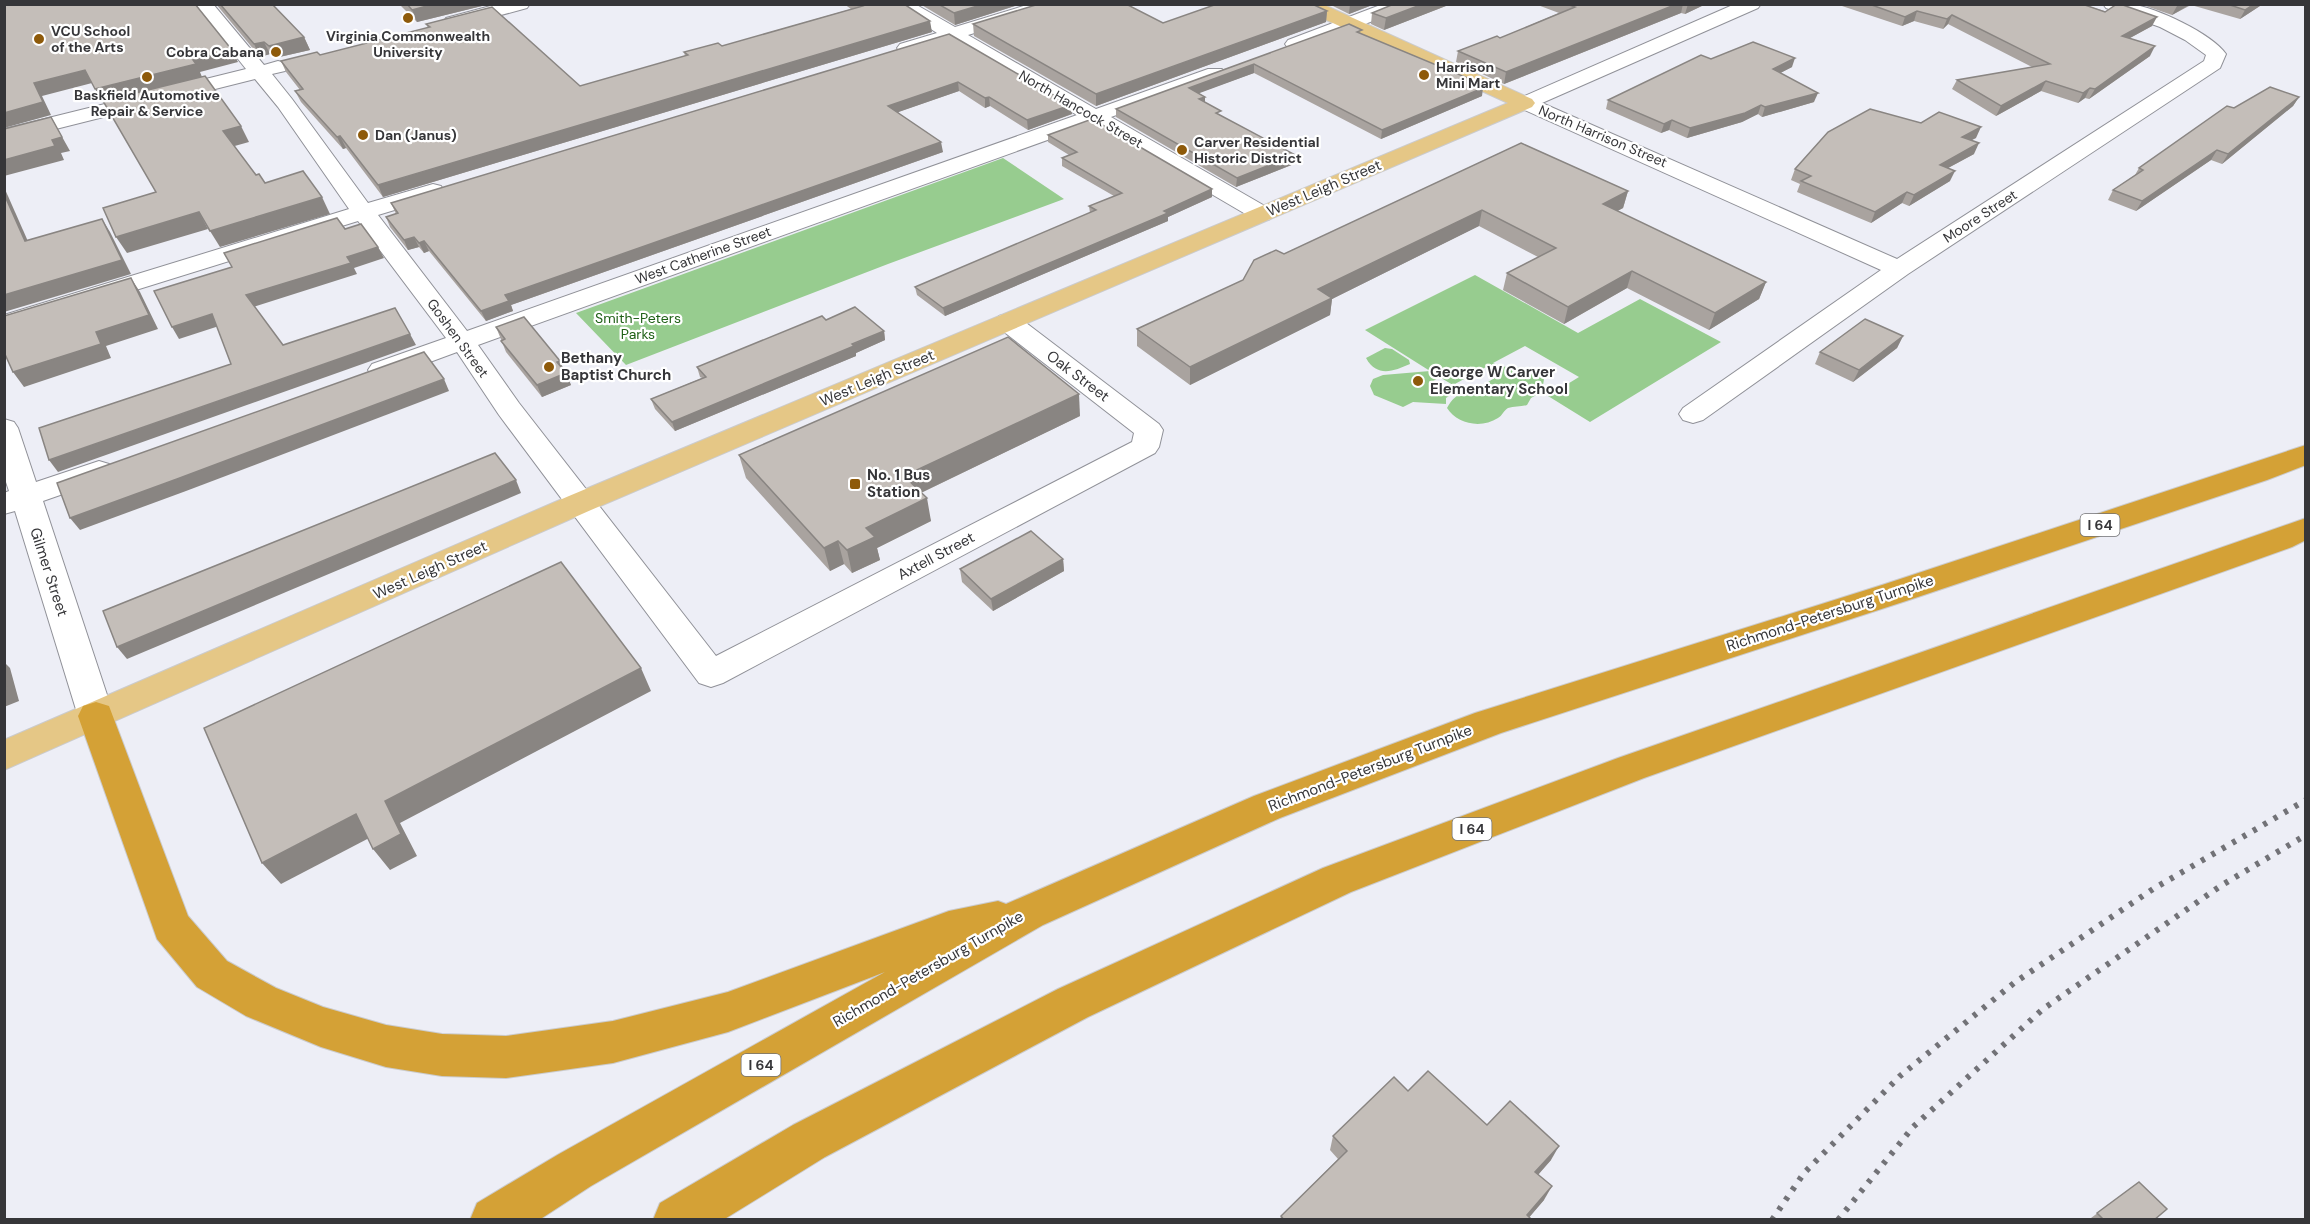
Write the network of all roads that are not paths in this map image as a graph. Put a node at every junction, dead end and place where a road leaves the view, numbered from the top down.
1 (203, 4) edge
2 (520, 4) edge
3 (901, 4) edge
4 (1051, 4) edge
5 (1306, 4) edge
6 (1401, 4) edge
7 (1705, 4) edge
8 (1752, 4) edge
9 (2112, 4) edge
10 (1730, 14) junction
11 (1349, 24) junction
12 (439, 25) edge
13 (953, 35) junction
14 (893, 53) edge
15 (1268, 54) edge
16 (298, 62) edge
17 (1235, 66) edge
18 (260, 71) junction
19 (1525, 103) junction
20 (1092, 116) junction
21 (4, 136) edge
22 (455, 184) edge
23 (364, 212) junction
24 (1262, 214) junction
25 (1899, 269) junction
26 (1008, 322) junction
27 (4, 323) edge
28 (461, 341) junction
29 (357, 378) edge
30 (1693, 414) dead end
31 (4, 428) edge
32 (1149, 430) joint
33 (2306, 454) edge
34 (116, 465) edge
35 (15, 501) edge
36 (580, 503) junction
37 (2306, 528) edge
38 (711, 674) joint
39 (96, 716) junction
40 (4, 756) edge
41 (1029, 912) junction
42 (494, 1220) edge
43 (677, 1220) edge

1 - 18 street, Goshen Street
2 - 12 street
3 - 13 street, North Hancock Street
4 - 13 street
5 - 11 main road, North Harrison Street
6 - 11 street
7 - 10 street
8 - 10 street, West Leigh Street
9 - 25 street, Moore Street
10 - 19 street, West Leigh Street
11 - 15 street
11 - 19 main road, North Harrison Street
13 - 14 street
13 - 20 street, North Hancock Street
16 - 18 street
17 - 20 street, West Catherine Street
18 - 21 street
18 - 23 street, Goshen Street
19 - 24 main road, West Leigh Street
19 - 25 street, North Harrison Street
20 - 24 street, North Hancock Street
20 - 28 street, West Catherine Street
22 - 23 street
23 - 27 street
23 - 28 street, Goshen Street
24 - 26 main road, West Leigh Street
25 - 30 street, Moore Street
26 - 32 street, Oak Street
26 - 36 main road, West Leigh Street
28 - 29 street, West Catherine Street
28 - 36 street, Goshen Street
31 - 35 street, Gilmer Street
32 - 38 street, Axtell Street
33 - 41 highway, Richmond-Petersburg Turnpike / I 64
34 - 35 street
35 - 39 street, Gilmer Street
36 - 38 street, Goshen Street
36 - 39 main road, West Leigh Street
37 - 43 highway, I 64
39 - 40 main road, West Leigh Street
39 - 41 highway
41 - 42 highway, Richmond-Petersburg Turnpike / I 64

